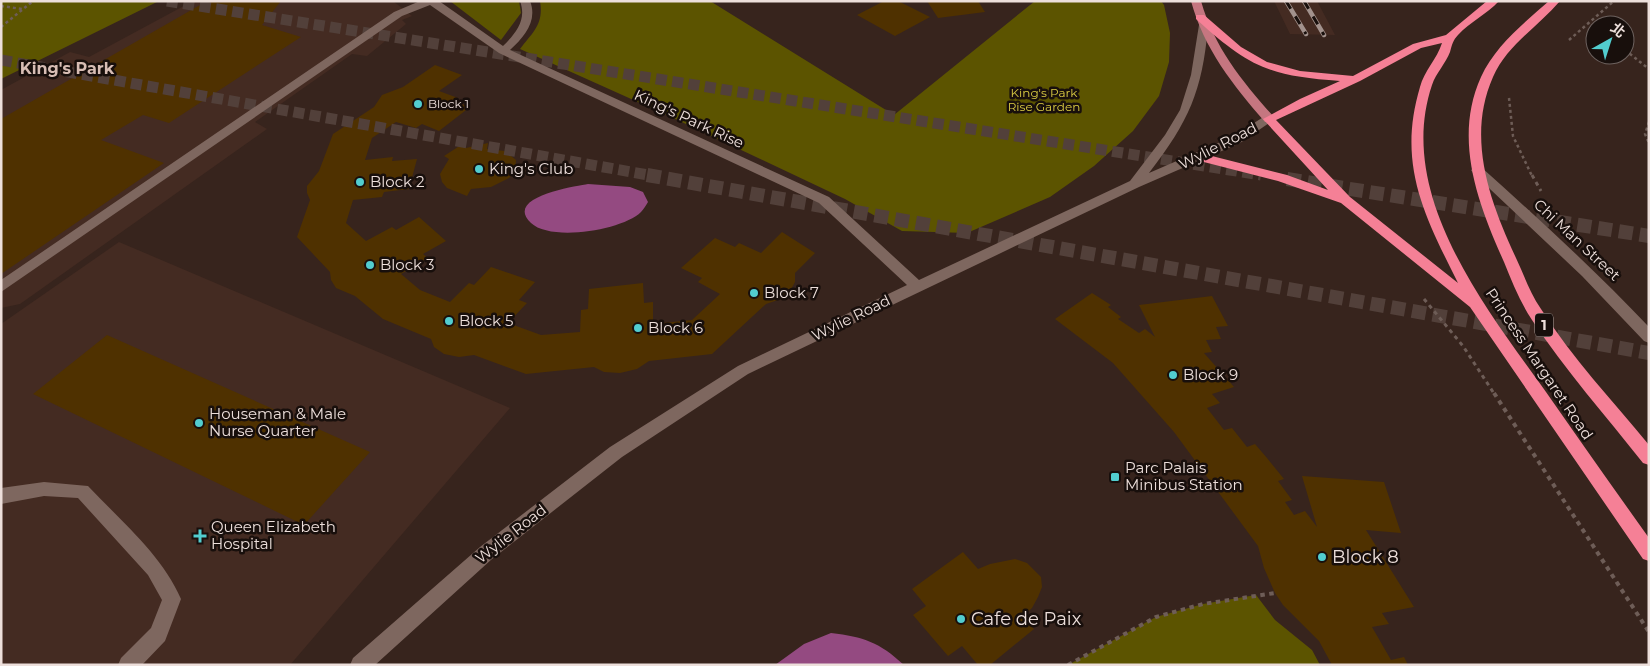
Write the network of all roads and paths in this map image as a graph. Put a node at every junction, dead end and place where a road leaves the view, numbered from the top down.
1 (33, 1) edge
2 (431, 1) edge
3 (525, 1) edge
4 (1196, 1) edge
5 (1494, 1) edge
6 (1556, 1) edge
7 (1614, 1) edge
8 (1, 6) edge
9 (23, 9) junction
10 (1201, 22) junction
11 (1, 27) edge
12 (1450, 37) junction
13 (1569, 40) dead end
14 (503, 50) junction
15 (1635, 58) edge
16 (1649, 70) edge
17 (1356, 79) junction
18 (1510, 91) dead end
19 (1269, 119) junction
20 (1649, 122) edge
21 (1649, 142) edge
22 (1200, 157) junction
23 (1477, 170) junction
24 (1134, 184) junction
25 (1542, 192) dead end
26 (1345, 200) junction
27 (917, 286) junction
28 (1, 287) edge
29 (1419, 293) dead end
30 (1476, 306) junction
31 (1649, 337) edge
32 (1649, 458) edge
33 (1, 496) edge
34 (1649, 553) edge
35 (1275, 593) dead end
36 (1649, 632) edge
37 (128, 665) edge
38 (360, 665) edge
39 (1068, 665) edge

1 - 9 path
2 - 14 street, King's Park Rise
2 - 28 street
3 - 14 street
4 - 10 main road, Wylie Road
5 - 12 highway, Princess Margaret Road
6 - 23 highway, Princess Margaret Road / 1
7 - 13 path
8 - 9 path
9 - 11 path
10 - 17 highway
10 - 19 main road, Wylie Road
10 - 24 street
12 - 17 highway
12 - 30 highway, Princess Margaret Road
14 - 27 street, King's Park Rise
15 - 16 path
17 - 19 highway
18 - 25 path
19 - 22 street, Wylie Road
19 - 26 highway
20 - 21 path
22 - 24 street, Wylie Road
22 - 26 highway
23 - 31 street, Chi Man Street
23 - 32 highway, Princess Margaret Road / 1
24 - 27 street, Wylie Road
26 - 30 highway
27 - 38 street, Wylie Road
29 - 36 path
30 - 34 highway, Princess Margaret Road
33 - 37 street
35 - 39 path

